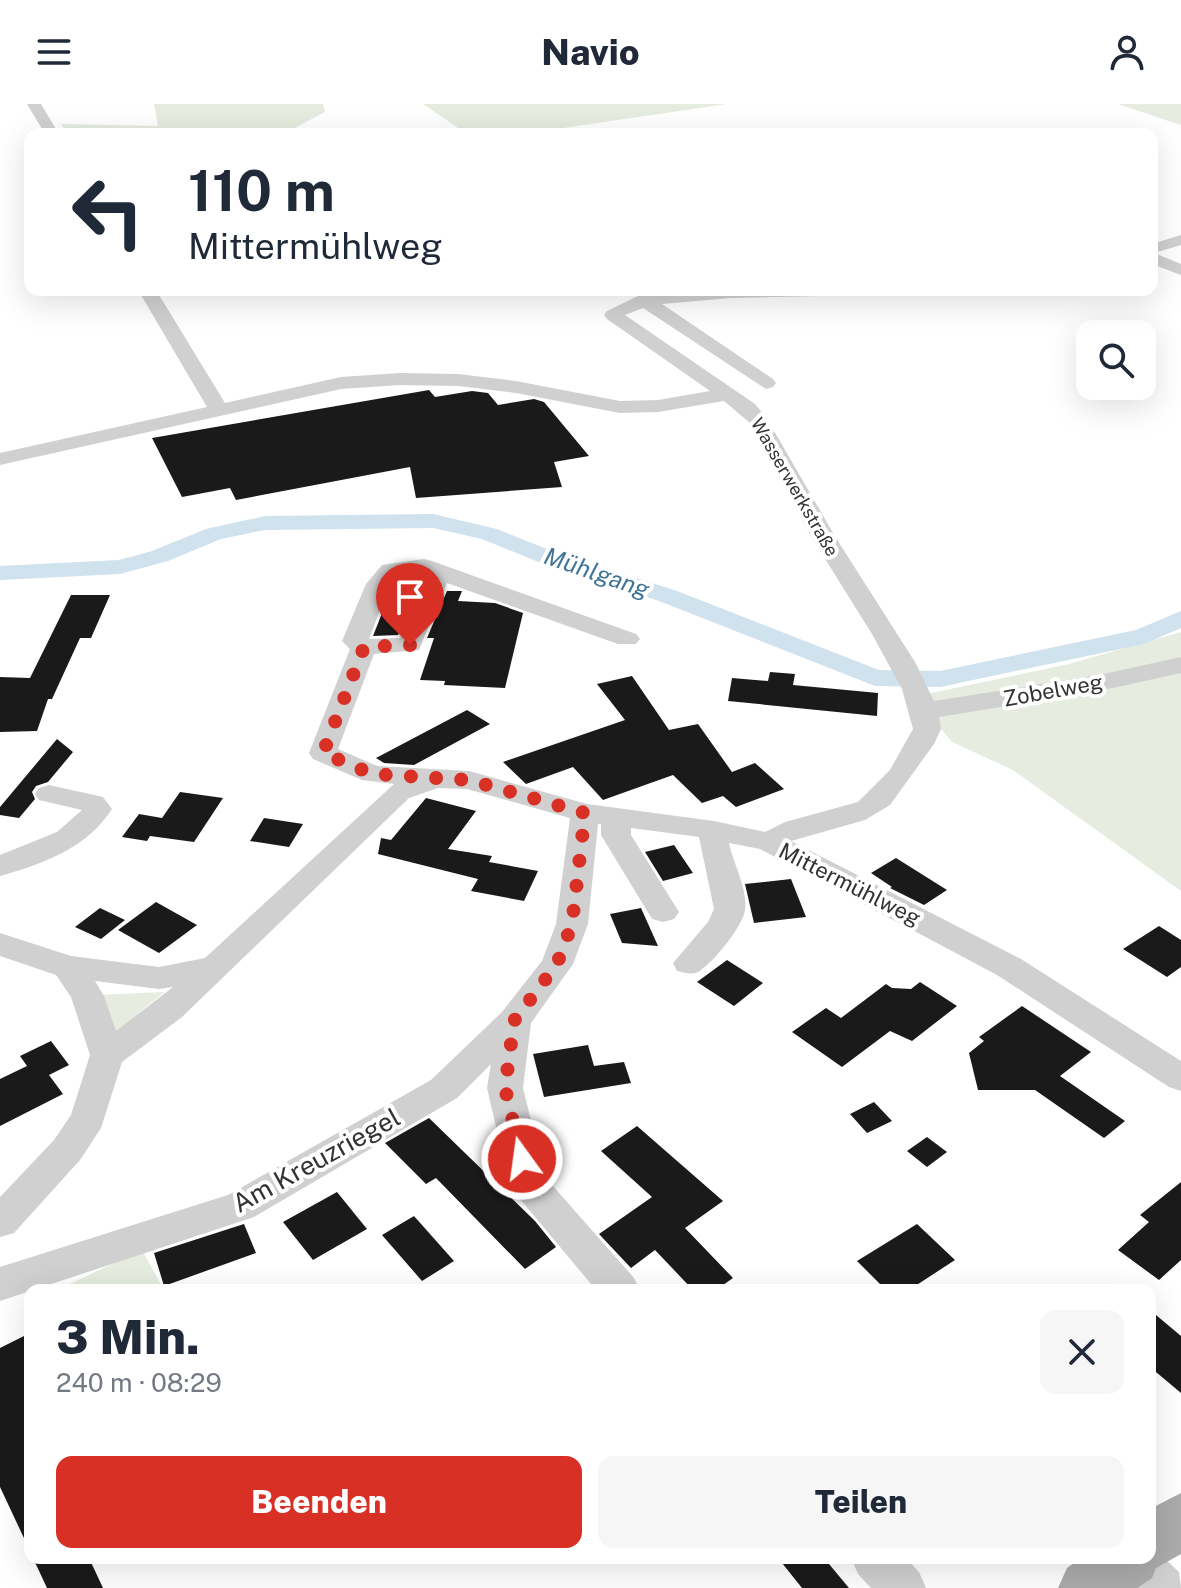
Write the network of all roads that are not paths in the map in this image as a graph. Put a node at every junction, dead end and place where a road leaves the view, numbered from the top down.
1 (34, 104) edge
2 (48, 128) edge
3 (1181, 240) edge
4 (1158, 247) edge
5 (1158, 260) edge
6 (1181, 270) edge
7 (151, 296) edge
8 (684, 296) edge
9 (644, 300) junction
10 (766, 383) dead end
11 (728, 394) junction
12 (219, 410) junction
13 (0, 459) edge
14 (440, 571) junction
15 (627, 639) dead end
16 (364, 647) junction
17 (1181, 665) edge
18 (921, 702) junction
19 (435, 779) junction
20 (49, 794) dead end
21 (585, 813) junction
22 (616, 816) junction
23 (714, 830) junction
24 (769, 842) junction
25 (0, 866) edge
26 (663, 912) dead end
27 (0, 944) edge
28 (689, 963) dead end
29 (68, 967) junction
30 (215, 967) junction
31 (514, 1021) junction
32 (107, 1055) junction
33 (1181, 1078) edge
34 (0, 1222) edge
35 (0, 1284) edge
36 (615, 1284) edge
37 (1181, 1520) edge
38 (1156, 1539) edge
39 (880, 1564) edge
40 (1122, 1564) edge
41 (1137, 1564) edge
42 (903, 1588) edge
43 (1088, 1588) edge
44 (1163, 1588) edge

1 - 2 street
3 - 4 street
5 - 6 street
7 - 12 street
8 - 9 street
9 - 10 street
9 - 11 street, Wasserwerkstraße
11 - 12 street
11 - 18 street, Wasserwerkstraße
12 - 13 street
14 - 15 street, Mittermühlweg
14 - 16 street
14 - 16 street, Mittermühlweg
16 - 19 street, Mittermühlweg
17 - 18 street, Zobelweg
18 - 24 street
19 - 21 street, Mittermühlweg
19 - 30 street, Mittermühlweg
20 - 25 street
21 - 22 street, Mittermühlweg
21 - 31 street
22 - 23 street, Mittermühlweg
22 - 26 street
23 - 24 street, Mittermühlweg
23 - 28 street
24 - 33 street, Mittermühlweg
27 - 29 street
29 - 30 street
29 - 32 street
30 - 32 street, Mittermühlweg
31 - 35 street, Am Kreuzriegel
31 - 36 street
32 - 34 street
37 - 38 main road
39 - 42 street
40 - 43 main road
41 - 44 street

